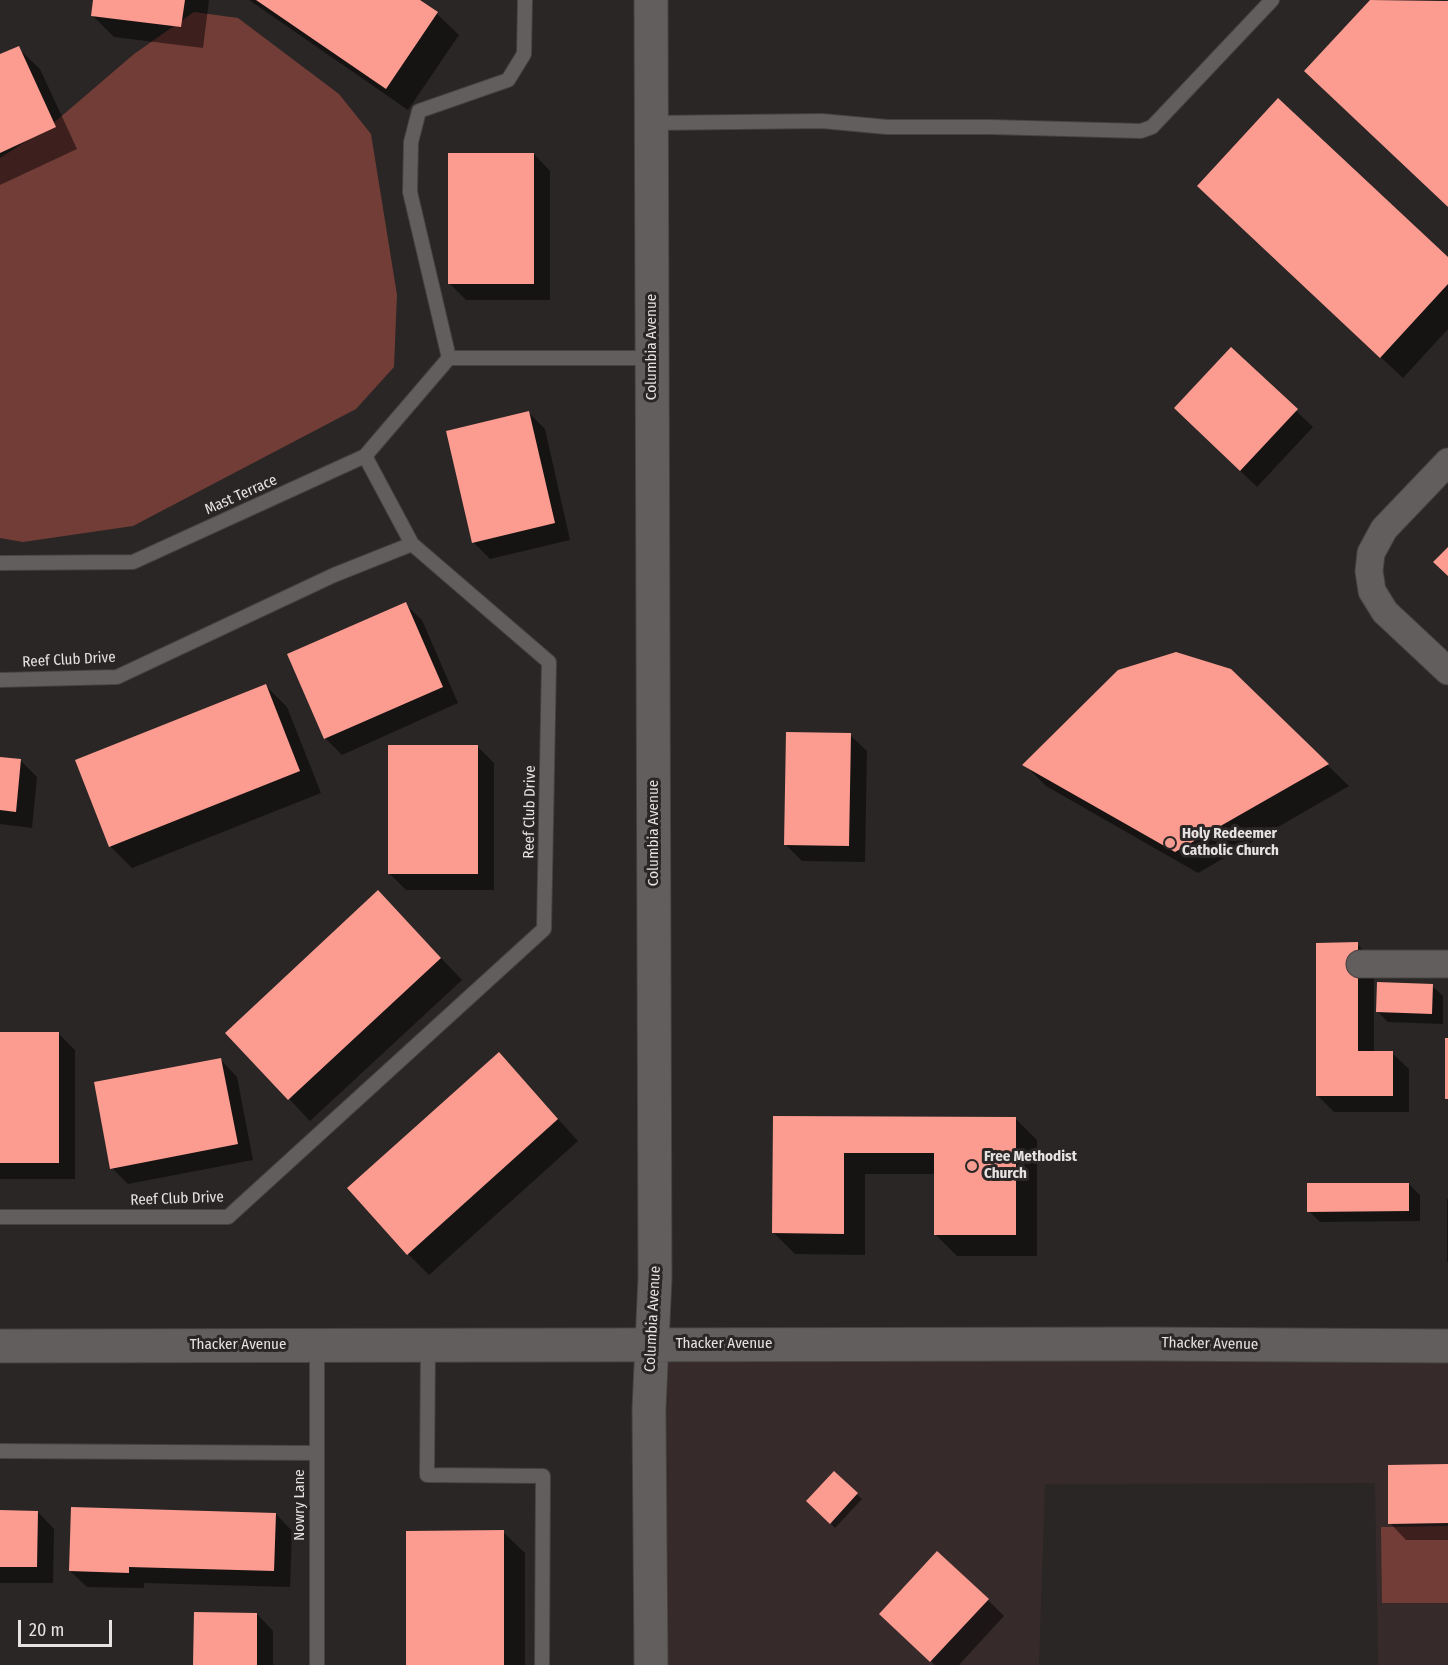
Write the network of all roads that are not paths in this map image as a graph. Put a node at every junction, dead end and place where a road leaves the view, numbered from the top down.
1 (525, 0) edge
2 (651, 0) edge
3 (1272, 0) edge
4 (651, 123) junction
5 (449, 358) junction
6 (652, 358) junction
7 (365, 456) junction
8 (1448, 462) edge
9 (412, 544) junction
10 (0, 563) edge
11 (1448, 671) edge
12 (0, 680) edge
13 (1360, 964) dead end
14 (1448, 964) edge
15 (0, 1217) edge
16 (652, 1344) junction
17 (317, 1345) junction
18 (428, 1345) junction
19 (0, 1346) edge
20 (1448, 1346) edge
21 (0, 1451) edge
22 (317, 1453) junction
23 (316, 1665) edge
24 (542, 1665) edge
25 (651, 1665) edge

1 - 5 lane
2 - 4 street, Columbia Avenue
3 - 4 lane
4 - 6 street, Columbia Avenue
5 - 6 lane
5 - 7 lane, Mast Terrace
6 - 16 street, Columbia Avenue
7 - 9 lane
7 - 10 lane, Mast Terrace
8 - 11 street
9 - 12 lane, Reef Club Drive
9 - 15 lane, Reef Club Drive
13 - 14 street
16 - 18 street, Thacker Avenue
16 - 20 street, Thacker Avenue
16 - 25 street, Columbia Avenue
17 - 18 street, Thacker Avenue
17 - 19 street, Thacker Avenue
17 - 22 lane, Nowry Lane
18 - 24 lane
21 - 22 lane
22 - 23 lane, Nowry Lane

